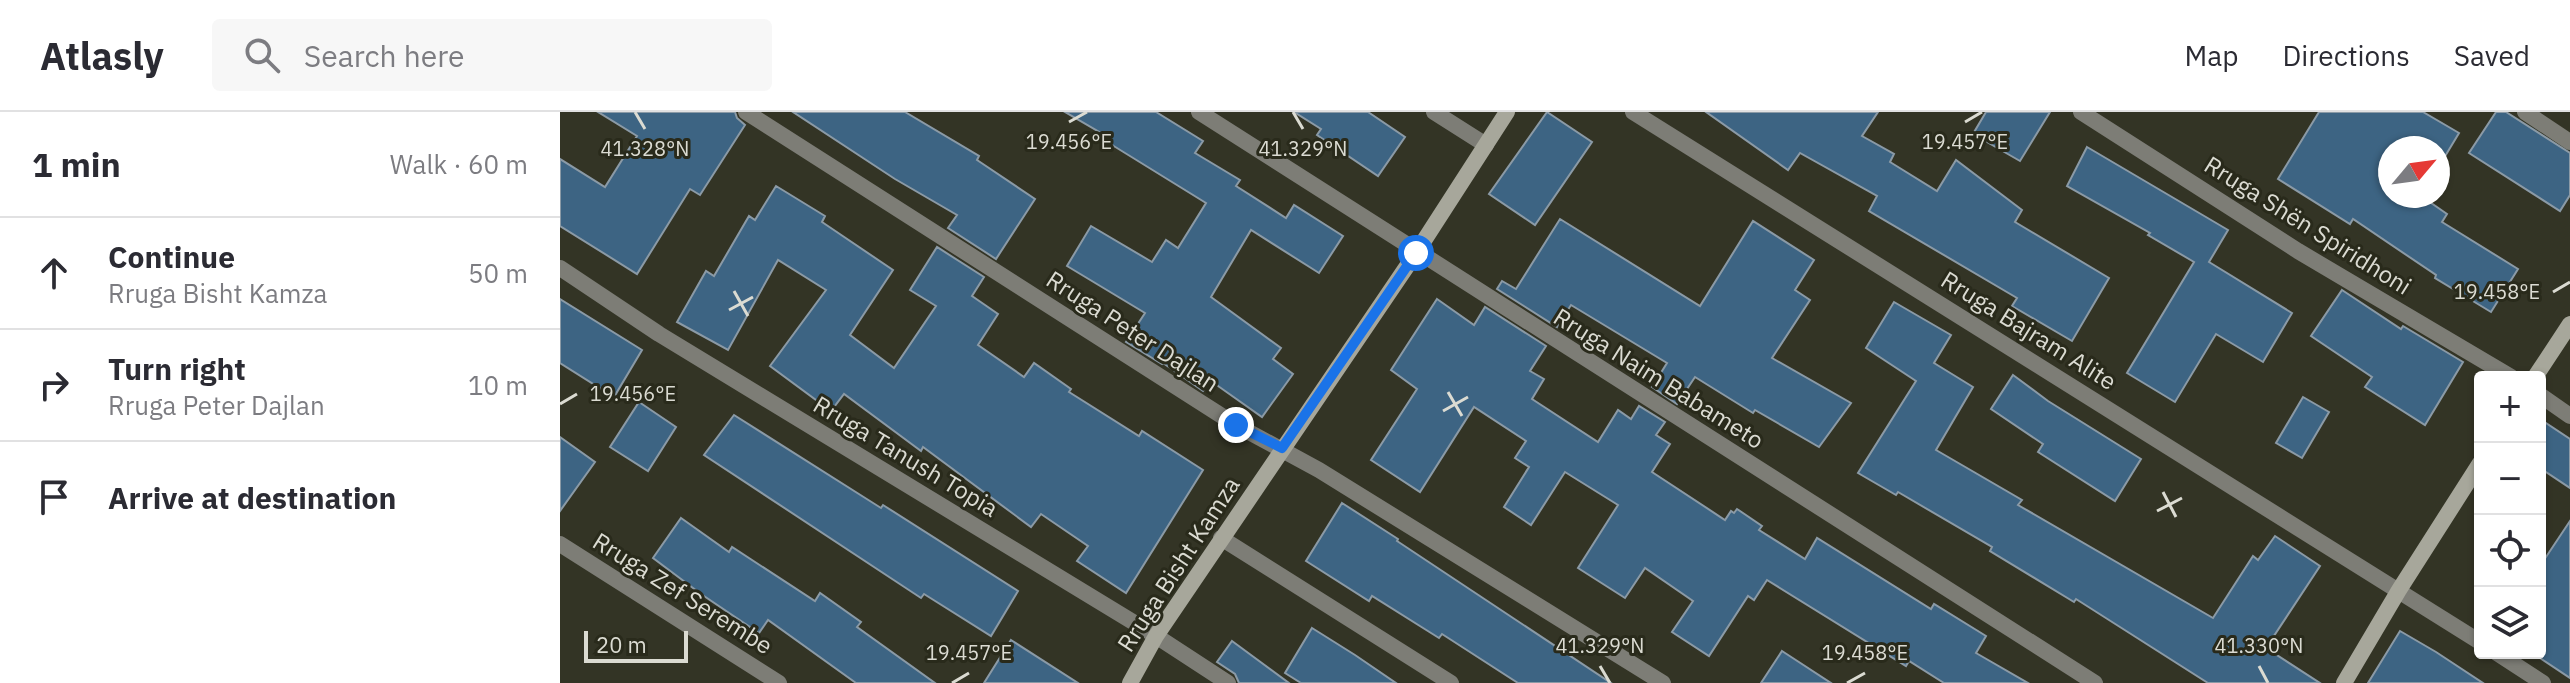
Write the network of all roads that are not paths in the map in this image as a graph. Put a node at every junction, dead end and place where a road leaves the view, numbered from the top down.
1 (746, 112) edge
2 (1199, 112) edge
3 (1434, 112) edge
4 (1507, 112) edge
5 (1633, 112) edge
6 (2081, 112) edge
7 (2525, 112) edge
8 (2570, 142) edge
9 (1486, 145) junction
10 (1416, 253) junction
11 (560, 268) edge
12 (2570, 324) edge
13 (2501, 371) edge
14 (2539, 371) edge
15 (2546, 399) edge
16 (2570, 416) edge
17 (1282, 448) junction
18 (2474, 472) edge
19 (1221, 538) junction
20 (560, 544) edge
21 (2399, 590) junction
22 (1156, 636) junction
23 (2474, 638) edge
24 (2506, 659) edge
25 (779, 683) edge
26 (1130, 683) edge
27 (1228, 683) edge
28 (1451, 683) edge
29 (1663, 683) edge
30 (2095, 683) edge
31 (2344, 683) edge
32 (2543, 683) edge

1 - 17 street, Rruga Peter Dajlan
2 - 10 street, Rruga Naim Babameto
3 - 9 street
4 - 9 street, Rruga Bisht Kamza
5 - 21 street, Rruga Bajram Alite
6 - 13 street, Rruga Shën Spiridhoni
7 - 8 street
9 - 10 street, Rruga Bisht Kamza
10 - 17 street, Rruga Bisht Kamza
10 - 30 street, Rruga Naim Babameto
11 - 22 street, Rruga Tanush Topia
12 - 14 street
15 - 16 street
17 - 19 street, Rruga Bisht Kamza
17 - 29 street, Rruga Peter Dajlan
18 - 21 street
19 - 22 street, Rruga Bisht Kamza
19 - 28 street
20 - 25 street, Rruga Zef Serembe
21 - 23 street, Rruga Bajram Alite
21 - 31 street
22 - 26 street, Rruga Bisht Kamza
22 - 27 street, Rruga Tanush Topia
24 - 32 street

